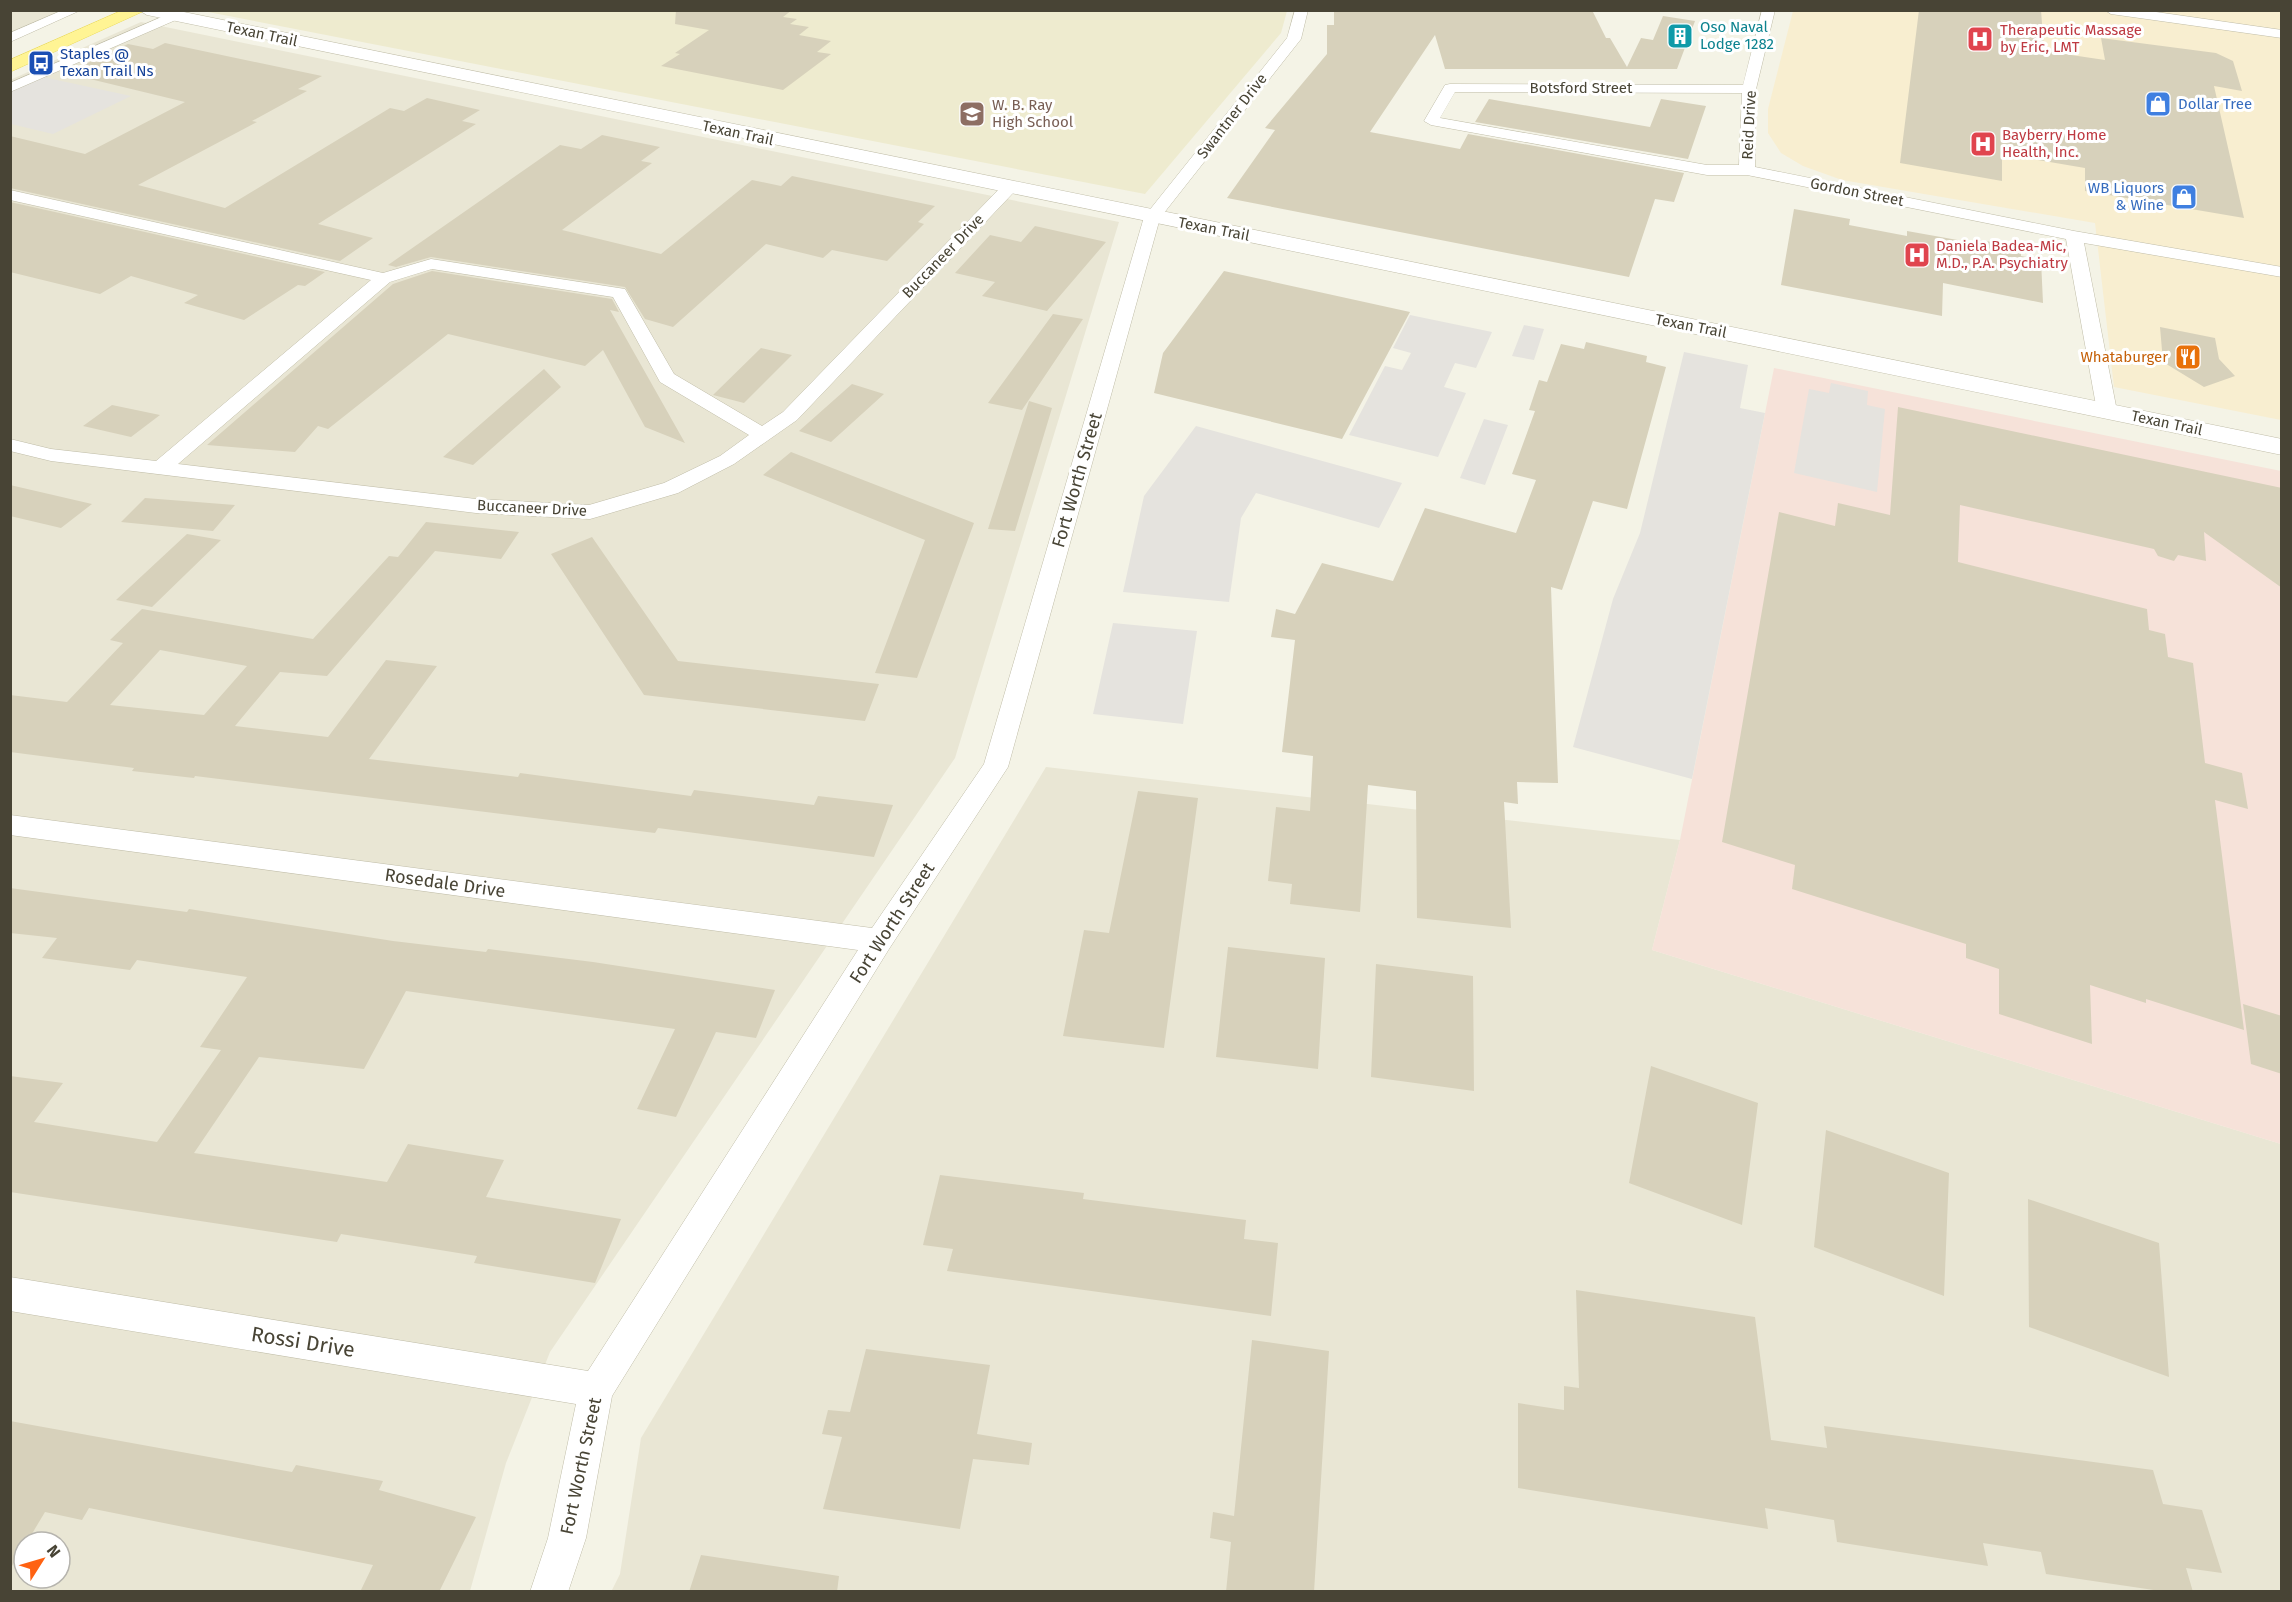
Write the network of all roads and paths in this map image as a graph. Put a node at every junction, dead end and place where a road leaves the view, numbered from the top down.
1 (75, 10) edge
2 (138, 10) edge
3 (147, 10) edge
4 (1302, 10) edge
5 (1769, 10) edge
6 (2111, 10) edge
7 (173, 16) junction
8 (2282, 34) edge
9 (10, 38) edge
10 (10, 67) edge
11 (10, 88) edge
12 (1749, 89) junction
13 (1431, 121) joint
14 (1747, 170) junction
15 (1008, 189) junction
16 (10, 195) edge
17 (1152, 217) junction
18 (2074, 236) junction
19 (2282, 272) edge
20 (384, 278) junction
21 (2107, 411) junction
22 (764, 435) junction
23 (10, 445) edge
24 (2282, 447) edge
25 (161, 468) junction
26 (10, 825) edge
27 (879, 941) junction
28 (10, 1294) edge
29 (596, 1390) junction
30 (549, 1592) edge

1 - 9 street
2 - 10 main road
3 - 7 street, Texan Trail
4 - 17 street, Swantner Drive
5 - 12 street, Reid Drive
6 - 8 street
7 - 11 street
7 - 15 street, Texan Trail
12 - 13 street, Botsford Street
12 - 14 street, Reid Drive
13 - 14 street, Gordon Street
14 - 18 street, Gordon Street
15 - 17 street, Texan Trail
15 - 22 street, Buccaneer Drive
16 - 20 street
17 - 21 street, Texan Trail
17 - 27 street, Fort Worth Street
18 - 19 street, Gordon Street
18 - 21 street
20 - 22 street
20 - 25 street
21 - 24 street, Texan Trail
22 - 25 street, Buccaneer Drive
23 - 25 street, Buccaneer Drive
26 - 27 street, Rosedale Drive
27 - 29 street, Fort Worth Street
28 - 29 street, Rossi Drive
29 - 30 street, Fort Worth Street

